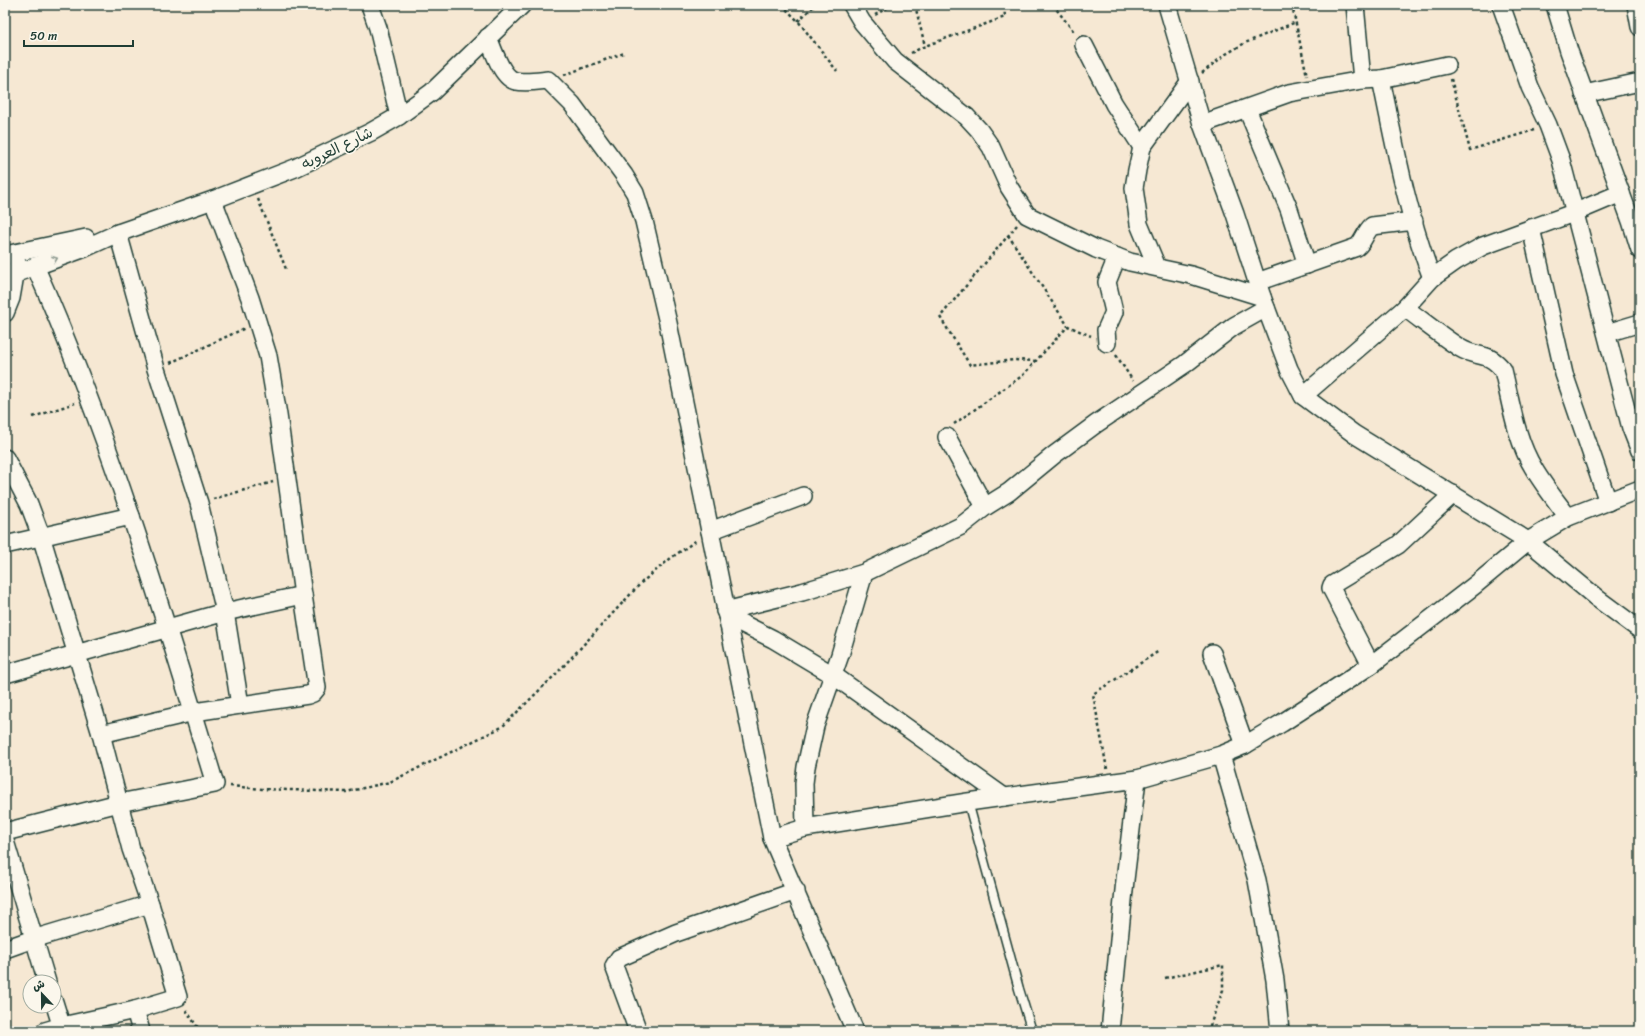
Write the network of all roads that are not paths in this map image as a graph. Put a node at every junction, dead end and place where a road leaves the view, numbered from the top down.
1 (370, 5) edge
2 (522, 5) edge
3 (852, 5) edge
4 (1167, 5) edge
5 (1355, 5) edge
6 (1501, 5) edge
7 (1555, 5) edge
8 (1636, 5) edge
9 (1640, 28) edge
10 (488, 37) junction
11 (1084, 45) road end
12 (1447, 65) road end
13 (1381, 79) junction
14 (1362, 80) junction
15 (1190, 81) junction
16 (1640, 82) edge
17 (1584, 94) junction
18 (1247, 109) junction
19 (399, 116) junction
20 (1202, 124) junction
21 (1142, 147) junction
22 (1621, 193) junction
23 (213, 200) junction
24 (1576, 212) junction
25 (1636, 219) edge
26 (1414, 221) junction
27 (1531, 228) junction
28 (118, 233) junction
29 (1640, 250) edge
30 (11, 254) edge
31 (1117, 257) junction
32 (1307, 265) junction
33 (35, 266) junction
34 (1157, 267) junction
35 (11, 273) edge
36 (1432, 278) junction
37 (1261, 296) junction
38 (1405, 308) junction
39 (5, 313) edge
40 (1640, 323) edge
41 (1607, 332) junction
42 (1107, 342) dead end
43 (1303, 396) junction
44 (947, 437) road end
45 (1640, 451) edge
46 (5, 458) edge
47 (1640, 489) edge
48 (1453, 494) junction
49 (803, 496) dead end
50 (1608, 502) junction
51 (985, 508) junction
52 (131, 516) junction
53 (1568, 517) junction
54 (710, 531) junction
55 (41, 536) junction
56 (1528, 541) junction
57 (5, 545) edge
58 (864, 573) junction
59 (303, 595) junction
60 (224, 612) junction
61 (726, 613) junction
62 (166, 628) junction
63 (1640, 630) edge
64 (1212, 653) dead end
65 (78, 654) junction
66 (1371, 665) junction
67 (5, 674) edge
68 (833, 675) junction
69 (240, 705) junction
70 (194, 712) junction
71 (102, 734) junction
72 (1245, 745) junction
73 (1221, 755) junction
74 (1137, 779) junction
75 (1004, 797) junction
76 (968, 802) junction
77 (119, 803) junction
78 (805, 828) junction
79 (5, 832) edge
80 (772, 838) junction
81 (5, 841) edge
82 (796, 891) junction
83 (150, 904) junction
84 (33, 939) junction
85 (5, 949) edge
86 (44, 974) edge
87 (135, 1010) junction
88 (58, 1014) edge
89 (62, 1028) edge
90 (1031, 1028) dead end
91 (45, 1031) edge
92 (141, 1031) edge
93 (638, 1031) edge
94 (855, 1031) edge
95 (1110, 1031) edge
96 (1280, 1031) edge

1 - 19 street
2 - 10 street, شارع العروبه
3 - 31 street
4 - 15 street
5 - 14 street
6 - 24 street
7 - 17 street
8 - 9 street
10 - 19 street, شارع العروبه
10 - 54 street
11 - 21 street
12 - 13 street
13 - 14 street
13 - 26 street
14 - 18 street
15 - 20 street
15 - 21 street
16 - 17 street
17 - 22 street
18 - 20 street
18 - 32 street
19 - 23 street, شارع العروبه
20 - 37 street
21 - 34 street
22 - 24 street
22 - 25 street
23 - 28 street, شارع العروبه
23 - 59 street
24 - 27 street
24 - 41 street
25 - 29 street
26 - 32 street
26 - 36 street
27 - 36 street
27 - 50 street
28 - 30 street, شارع العروبه
33 -> 28 street, شارع العروبه
28 - 60 street
30 - 35 street
31 - 34 street
31 - 42 street
32 - 37 street
33 - 35 street, شارع العروبه
33 - 52 street
34 - 37 street
35 - 39 street
36 - 38 street
37 - 43 street
37 - 51 street
38 - 43 street
38 - 53 street
40 - 41 street
41 - 45 street
43 - 48 street
44 - 51 street
46 - 55 street
47 - 50 street
48 - 56 street
48 - 66 street
49 - 54 street
50 - 53 street
51 - 58 street
52 - 55 street
52 - 62 street
53 - 56 street
54 - 61 street
55 - 57 street
55 - 65 street
56 - 63 street
56 - 66 street
58 - 61 street
58 - 68 street
59 - 60 street
59 - 69 street
60 - 62 street
60 - 69 street
61 - 68 street
61 - 80 street
62 - 65 street
62 - 70 street
64 - 72 street
65 - 67 street
65 - 71 street
66 - 72 street
68 - 75 street
68 - 78 street
69 - 70 street
70 - 71 street
70 - 77 street
71 - 77 street
72 - 73 street
73 - 74 street
73 - 96 street
74 - 75 street
74 - 95 street
75 - 76 street
76 - 78 street
76 - 90 lane
77 - 79 street
77 - 83 street
78 - 80 street
80 - 82 street
81 - 84 street
82 - 93 street
82 - 94 street
83 - 84 street
83 - 87 street
84 - 85 street
84 - 86 street
87 - 89 street
87 - 92 street
88 - 89 street
89 - 91 street

